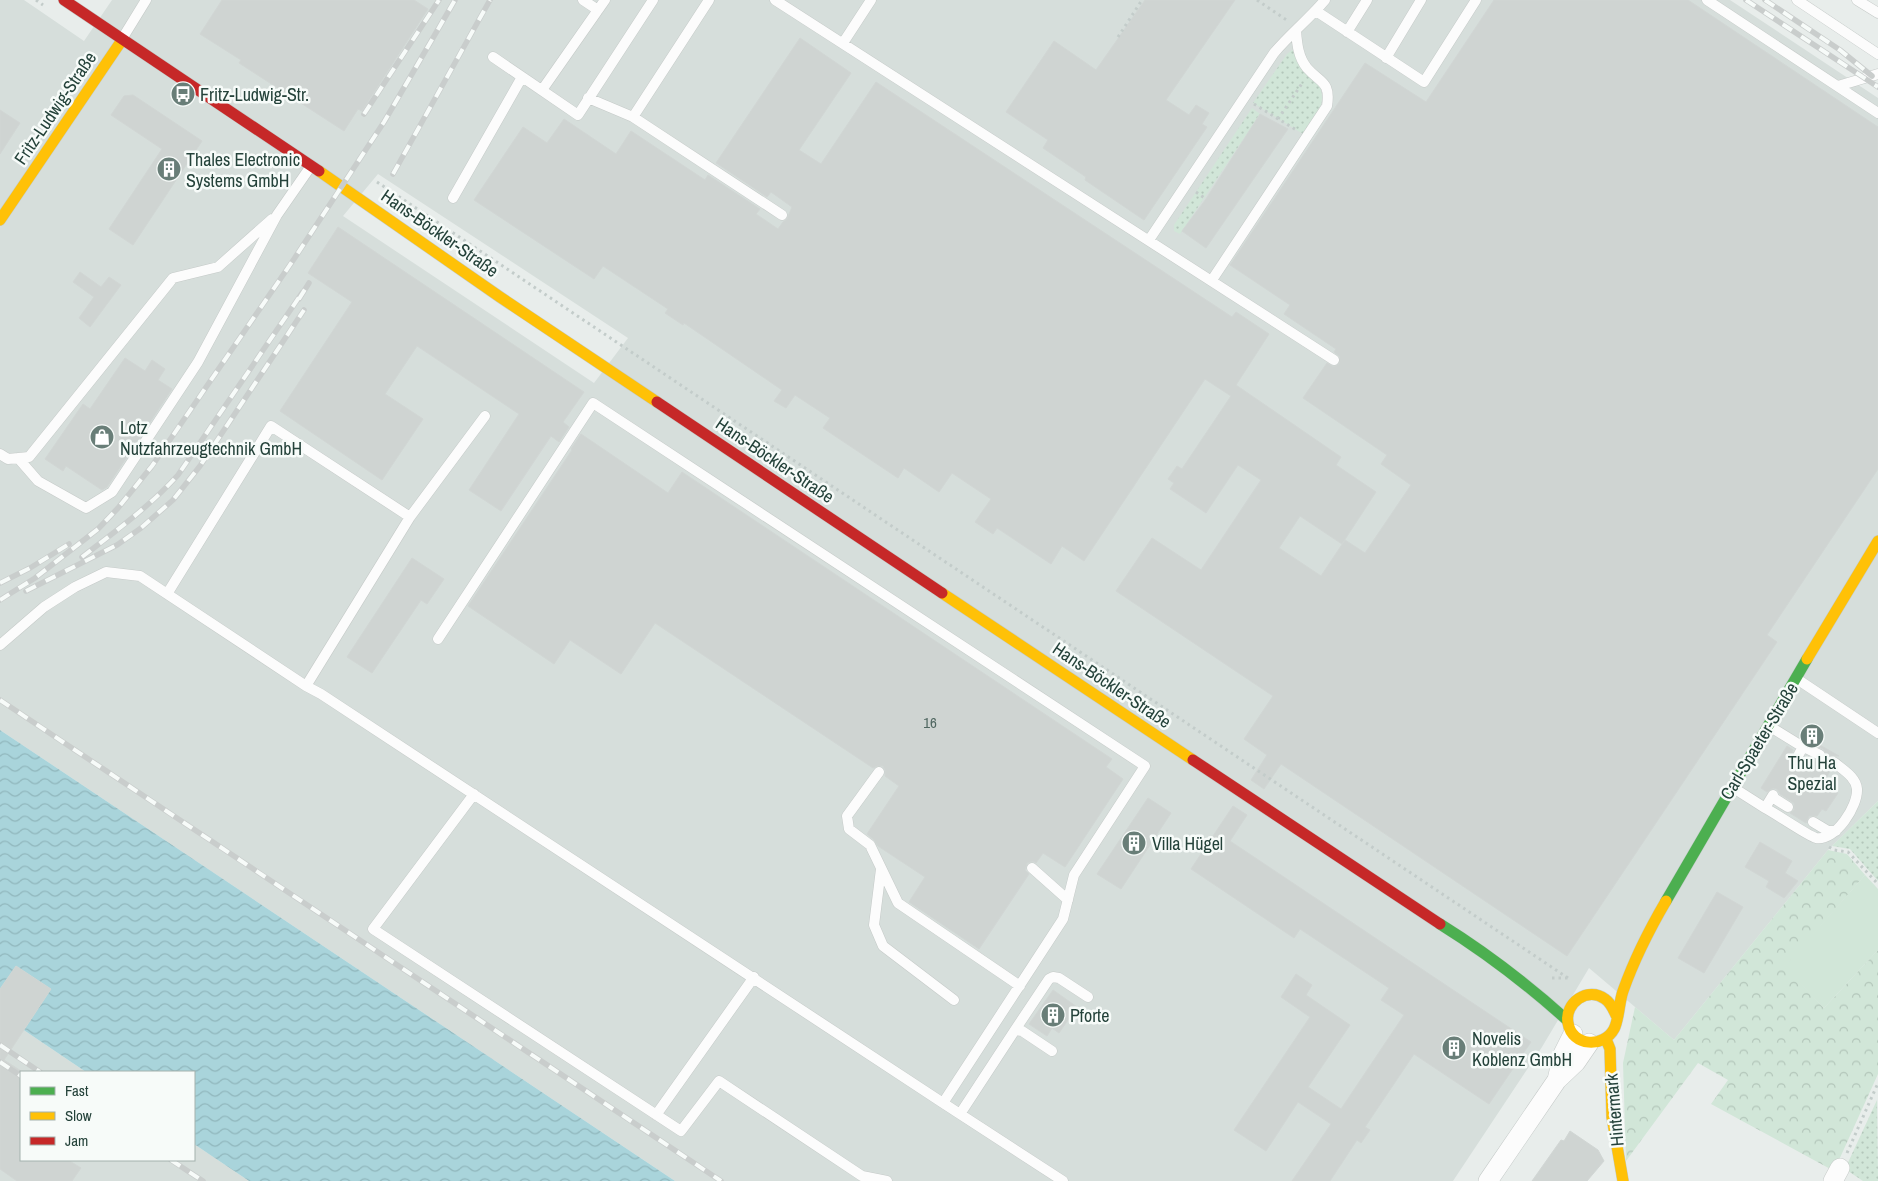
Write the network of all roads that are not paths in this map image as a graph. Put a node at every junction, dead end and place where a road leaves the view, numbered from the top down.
1 (64, 0) edge
2 (146, 0) edge
3 (583, 0) edge
4 (605, 0) edge
5 (653, 0) edge
6 (709, 0) edge
7 (775, 0) edge
8 (871, 0) edge
9 (1325, 0) edge
10 (1367, 0) edge
11 (1421, 0) edge
12 (1476, 0) edge
13 (1707, 0) edge
14 (1797, 0) edge
15 (1857, 0) edge
16 (1870, 0) edge
17 (1878, 7) edge
18 (598, 10) junction
19 (1316, 11) junction
20 (1878, 13) edge
21 (1297, 29) junction
22 (1347, 32) junction
23 (122, 40) junction
24 (842, 43) junction
25 (1878, 54) edge
26 (493, 57) dead end
27 (1386, 58) junction
28 (1878, 74) edge
29 (522, 77) junction
30 (1838, 86) junction
31 (542, 90) junction
32 (588, 98) junction
33 (1878, 113) edge
34 (633, 117) junction
35 (312, 165) junction
36 (453, 198) dead end
37 (277, 215) junction
38 (782, 215) dead end
39 (0, 220) edge
40 (1148, 240) junction
41 (1212, 280) junction
42 (1334, 360) dead end
43 (485, 416) dead end
44 (0, 454) edge
45 (18, 458) junction
46 (410, 518) junction
47 (1878, 541) edge
48 (167, 594) junction
49 (438, 639) dead end
50 (0, 645) edge
51 (1796, 679) junction
52 (306, 686) junction
53 (1769, 726) junction
54 (1878, 733) edge
55 (1820, 755) dead end
56 (1835, 763) dead end
57 (879, 772) dead end
58 (1731, 787) junction
59 (474, 794) junction
60 (1788, 807) dead end
61 (1765, 808) junction
62 (1813, 822) dead end
63 (1836, 831) junction
64 (881, 868) junction
65 (1032, 868) dead end
66 (1068, 900) junction
67 (1643, 942) junction
68 (1471, 943) junction
69 (1619, 968) dead end
70 (754, 978) junction
71 (1544, 979) road end
72 (1605, 984) dead end
73 (1020, 986) junction
74 (1568, 991) dead end
75 (1598, 995) junction
76 (1088, 997) dead end
77 (1581, 997) junction
78 (954, 1000) dead end
79 (1616, 1015) junction
80 (1016, 1030) junction
81 (1584, 1034) junction
82 (1052, 1051) dead end
83 (943, 1103) junction
84 (960, 1114) junction
85 (656, 1115) junction
86 (1489, 1180) edge
87 (887, 1181) edge
88 (1063, 1181) edge
89 (1623, 1181) edge

1 - 23 main road, Hans-Böckler-Straße
2 - 23 lane
3 - 18 lane
4 - 18 lane
5 - 32 lane
6 - 34 lane
7 - 24 lane
8 - 24 lane
9 - 19 lane
10 - 22 lane
11 - 27 lane
12 - 27 lane
13 - 30 lane
14 - 25 lane
15 - 20 lane
16 - 17 lane
18 - 31 lane
19 - 21 lane
19 - 22 lane
21 - 40 lane
21 - 41 lane
22 - 27 lane
23 - 35 main road, Hans-Böckler-Straße
23 - 39 main road, Fritz-Ludwig-Straße
24 - 40 lane
26 - 29 lane
28 - 30 lane
29 - 31 lane
29 - 36 lane
30 - 33 lane
31 - 32 lane
32 - 34 lane
34 - 38 lane
35 - 37 lane
35 - 68 main road, Hans-Böckler-Straße
37 - 45 lane
37 - 45 lane
40 - 41 lane
41 - 42 lane
43 - 46 lane
44 - 45 lane
46 - 48 lane
46 - 52 lane
47 - 51 main road, Carl-Spaeter-Straße
48 - 50 lane
48 - 52 lane
49 - 66 lane
51 - 53 main road, Carl-Spaeter-Straße
51 - 54 lane
52 - 59 lane
53 - 55 lane
53 - 58 main road, Carl-Spaeter-Straße
56 - 63 lane
57 - 64 lane
58 - 61 lane
58 - 67 main road, Carl-Spaeter-Straße
59 - 70 lane
59 - 85 lane
60 - 61 lane
61 - 63 lane
62 - 63 lane
64 - 73 lane
64 - 78 lane
65 - 66 lane
66 - 73 lane
67 - 69 main road, Carl-Spaeter-Straße
67 - 79 main road, Carl-Spaeter-Straße
68 - 71 main road, Hans-Böckler-Straße
68 - 81 main road, Hans-Böckler-Straße
70 - 83 lane
70 - 85 lane
72 - 75 main road
73 - 83 lane
74 - 77 main road
75 - 77 main road
75 - 79 main road
76 - 80 lane
77 - 81 main road, Carl-Spaeter-Straße
79 - 81 main road, Carl-Spaeter-Straße
80 - 82 lane
80 - 84 lane
81 - 86 street, Carl-Spaeter-Straße
81 - 89 main road, Hintermark
83 - 84 lane
84 - 88 lane
85 - 87 lane

